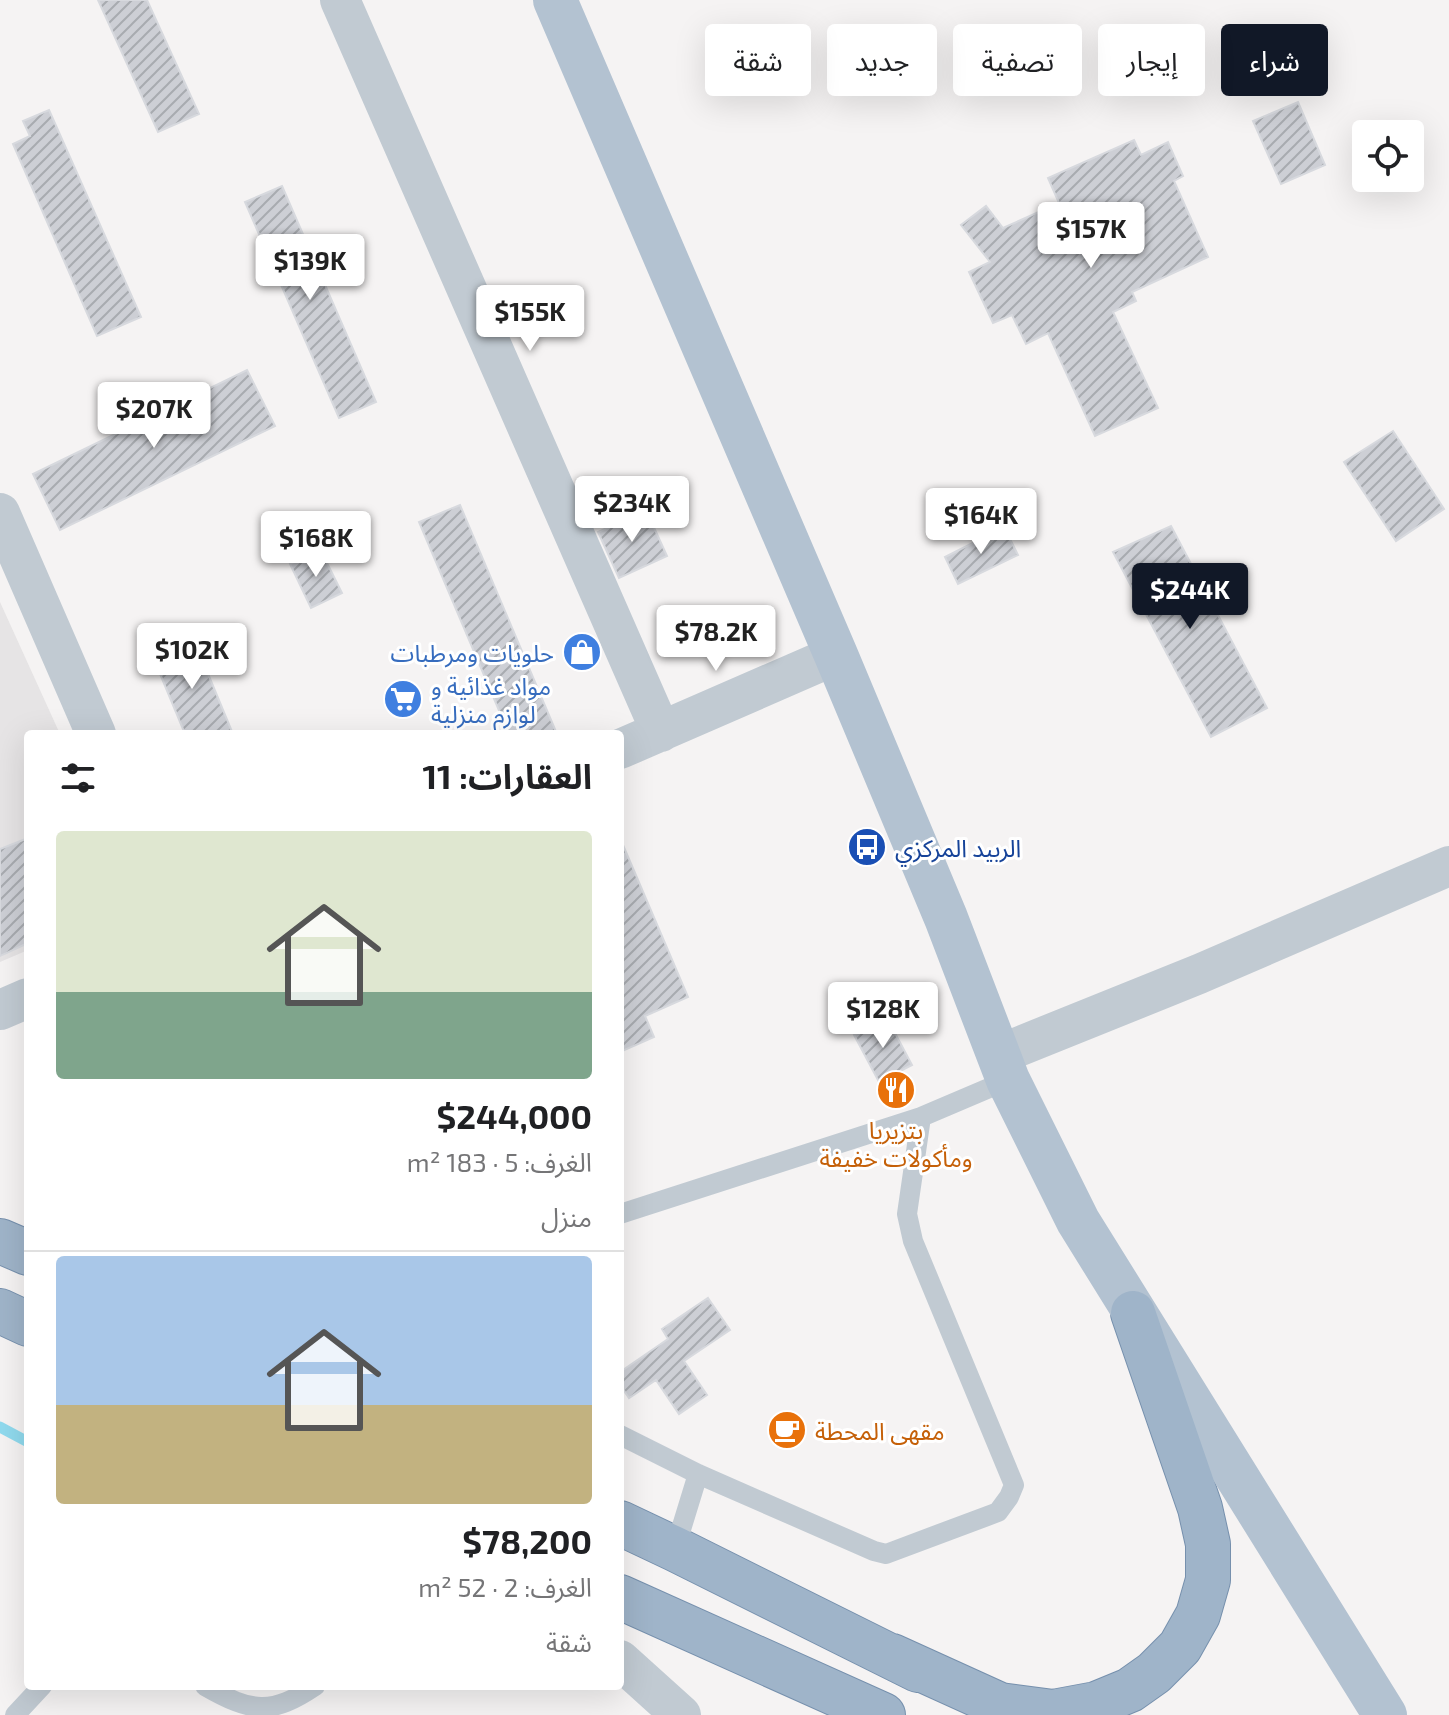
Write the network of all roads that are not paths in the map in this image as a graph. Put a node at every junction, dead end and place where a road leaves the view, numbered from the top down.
1 (340, 0) edge
2 (555, 0) edge
3 (0, 513) edge
4 (836, 655) junction
5 (94, 730) edge
6 (661, 732) junction
7 (624, 747) edge
8 (1449, 866) edge
9 (24, 1000) edge
10 (0, 1010) edge
11 (1003, 1068) junction
12 (921, 1117) junction
13 (624, 1213) edge
14 (0, 1241) edge
15 (24, 1251) edge
16 (0, 1311) edge
17 (1133, 1313) junction
18 (24, 1322) edge
19 (624, 1437) edge
20 (698, 1474) junction
21 (624, 1525) edge
22 (675, 1549) junction
23 (624, 1599) edge
24 (892, 1656) junction
25 (624, 1664) edge
26 (38, 1690) edge
27 (212, 1690) edge
28 (311, 1690) edge
29 (15, 1715) edge
30 (681, 1715) edge
31 (883, 1715) edge
32 (1001, 1715) edge
33 (1385, 1715) edge

1 - 6 street
2 - 4 main road
3 - 5 street
4 - 6 street
4 - 11 main road
6 - 7 street
8 - 11 street
9 - 10 street
11 - 12 lane
11 - 17 main road
12 - 13 lane
12 - 20 lane
14 - 15 highway
16 - 18 highway
17 - 24 highway
17 - 33 main road
19 - 20 lane
20 - 22 lane
21 - 22 highway
22 - 24 highway
23 - 31 highway
24 - 32 highway
25 - 30 street
26 - 29 lane
27 - 28 lane

